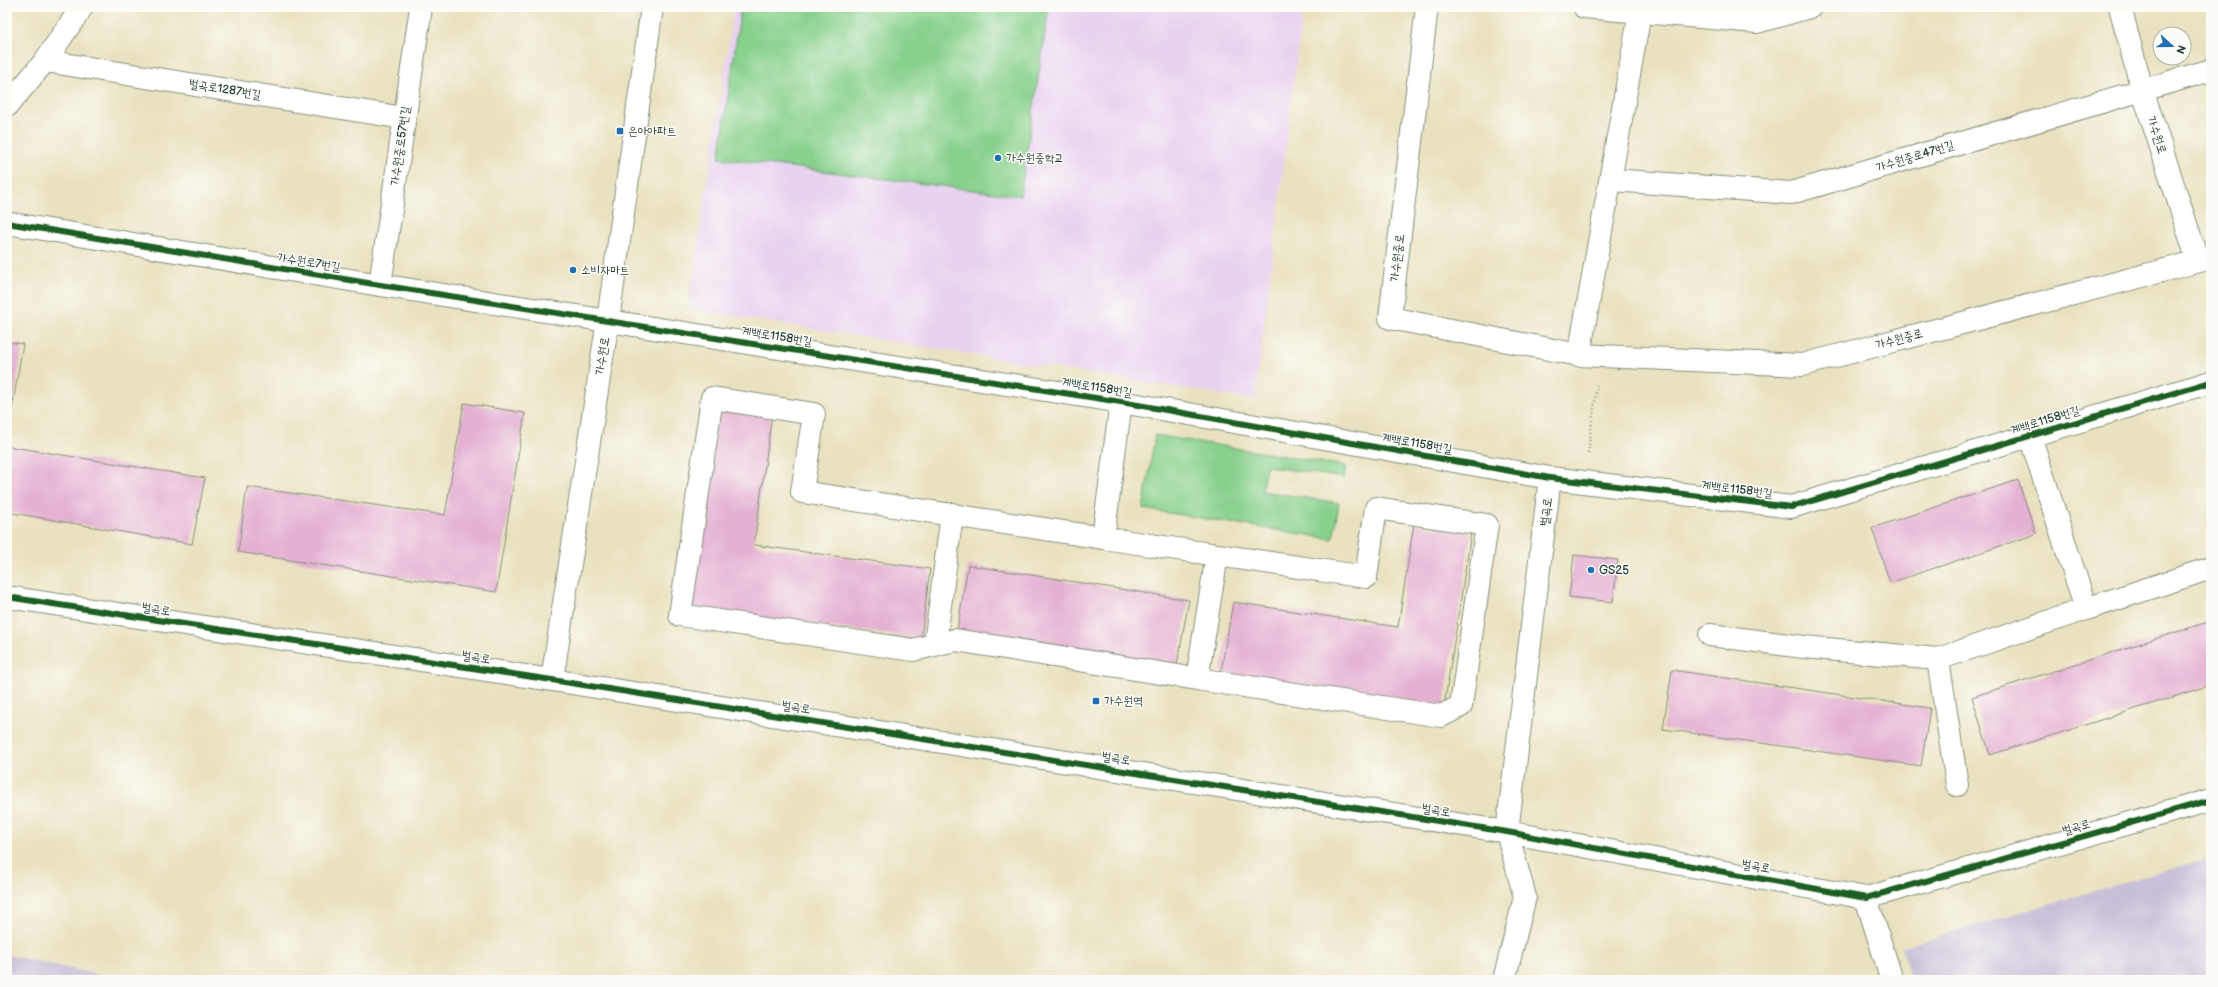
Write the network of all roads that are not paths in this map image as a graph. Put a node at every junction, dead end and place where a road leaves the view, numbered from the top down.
1 (82, 7) edge
2 (420, 7) edge
3 (652, 7) edge
4 (1427, 7) edge
5 (1584, 7) edge
6 (1810, 7) edge
7 (2120, 7) edge
8 (1641, 10) edge
9 (45, 61) junction
10 (2211, 70) edge
11 (2142, 89) junction
12 (7, 106) edge
13 (404, 118) junction
14 (1612, 180) junction
15 (7, 222) edge
16 (2204, 260) edge
17 (380, 285) junction
18 (608, 320) junction
19 (1579, 355) junction
20 (2211, 382) edge
21 (1121, 402) junction
22 (2030, 436) junction
23 (1550, 478) junction
24 (952, 514) junction
25 (1103, 538) junction
26 (1217, 555) junction
27 (2211, 568) edge
28 (7, 597) edge
29 (2086, 609) junction
30 (1710, 636) dead end
31 (935, 644) junction
32 (1938, 659) junction
33 (1197, 679) junction
34 (552, 680) junction
35 (1957, 785) dead end
36 (2211, 800) edge
37 (1507, 832) junction
38 (1866, 898) junction
39 (1504, 980) edge
40 (1892, 980) edge

1 - 9 street
2 - 13 street, 가수원중로57번길
3 - 18 street, 가수원로
4 - 19 street, 가수원중로
5 - 8 street
6 - 8 street
7 - 11 street, 가수원로
8 - 14 street
9 - 12 street
9 - 13 street, 벌곡로1287번길
10 - 11 street, 가수원중로47번길
11 - 14 street, 가수원중로47번길
11 - 16 street, 가수원로
13 - 17 street, 가수원중로57번길
14 - 19 street
15 - 17 street, 가수원로7번길
16 - 19 street, 가수원중로
17 - 18 street, 가수원로7번길
18 - 21 street, 계백로1158번길
18 - 34 street, 가수원로
20 - 22 street, 계백로1158번길
21 - 23 street, 계백로1158번길
21 - 25 street
22 - 23 street, 계백로1158번길
22 - 29 street
23 - 37 street, 벌곡로
24 - 25 street
24 - 31 street
24 - 31 street
25 - 26 street
26 - 33 street
26 - 33 street
27 - 29 street
28 - 34 street, 벌곡로
29 - 32 street
30 - 32 street
31 - 33 street
32 - 35 street
34 - 37 street, 벌곡로
36 - 38 street, 벌곡로
37 - 38 street, 벌곡로
37 - 39 street
38 - 40 street

